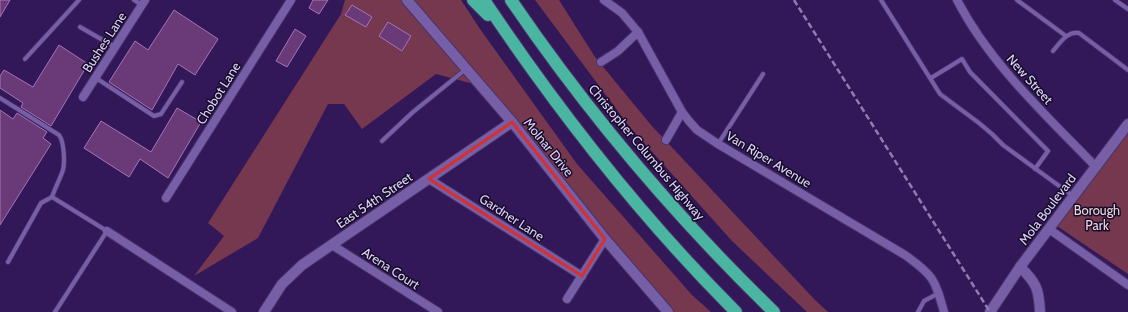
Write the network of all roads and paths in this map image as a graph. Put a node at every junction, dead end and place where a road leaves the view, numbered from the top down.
1 (80, 0) edge
2 (134, 0) edge
3 (291, 0) edge
4 (407, 0) edge
5 (473, 0) edge
6 (484, 0) edge
7 (511, 0) edge
8 (881, 0) edge
9 (957, 0) edge
10 (1018, 0) edge
11 (1115, 0) edge
12 (607, 1) edge
13 (144, 2) edge
14 (1128, 9) edge
15 (80, 27) dead end
16 (638, 32) junction
17 (1066, 36) junction
18 (509, 38) junction
19 (115, 47) junction
20 (1053, 51) dead end
21 (26, 59) dead end
22 (601, 62) dead end
23 (466, 69) junction
24 (1128, 70) edge
25 (763, 74) dead end
26 (95, 77) junction
27 (930, 78) junction
28 (182, 82) dead end
29 (84, 97) dead end
30 (0, 98) edge
31 (682, 112) junction
32 (512, 122) junction
33 (1127, 128) edge
34 (666, 140) dead end
35 (382, 141) dead end
36 (718, 144) junction
37 (1096, 167) junction
38 (1035, 168) junction
39 (429, 178) junction
40 (1073, 196) junction
41 (52, 197) junction
42 (166, 198) dead end
43 (1049, 229) junction
44 (107, 231) junction
45 (605, 239) junction
46 (332, 245) junction
47 (8, 262) dead end
48 (1020, 267) junction
49 (582, 276) junction
50 (1128, 285) edge
51 (939, 293) junction
52 (567, 298) dead end
53 (267, 311) edge
54 (55, 312) edge
55 (232, 312) edge
56 (438, 312) edge
57 (668, 312) edge
58 (736, 312) edge
59 (774, 312) edge
60 (918, 312) edge
61 (944, 312) edge
62 (990, 312) edge
63 (1040, 312) edge

1 - 21 lane
2 - 13 lane
3 - 42 street, Chobot Lane
4 - 23 street, Molnar Drive
5 - 18 highway
6 - 18 highway
7 - 59 highway, Christopher Columbus Highway
8 - 27 lane
9 - 37 street, New Street
10 - 17 lane
11 - 14 lane
12 - 16 street, Van Riper Avenue
13 - 19 street, Bushes Lane
15 - 19 lane
16 - 22 street
16 - 31 street, Van Riper Avenue
17 - 20 lane
17 - 24 lane
18 - 58 highway
19 - 26 street, Bushes Lane
23 - 32 street, Molnar Drive
23 - 35 lane
25 - 36 lane
26 - 28 lane
26 - 29 street, Bushes Lane
27 - 38 lane
27 - 38 lane
30 - 41 lane
31 - 34 street
31 - 36 street, Van Riper Avenue
32 - 39 street, East 54th Street
32 - 45 street, Molnar Drive
33 - 37 street, Mola Boulevard
36 - 51 street, Van Riper Avenue
37 - 40 street, Mola Boulevard
38 - 40 lane
39 - 46 street, East 54th Street
39 - 49 street, Gardner Lane
40 - 43 street, Mola Boulevard
41 - 44 lane
41 - 47 lane
43 - 48 street, Mola Boulevard
43 - 50 street
44 - 54 lane
44 - 55 street
45 - 49 street
45 - 57 street, Molnar Drive
46 - 53 street, East 54th Street
46 - 56 street, Arena Court
48 - 62 street, Mola Boulevard
48 - 63 street
49 - 52 street
51 - 60 lane
51 - 61 street, Van Riper Avenue

